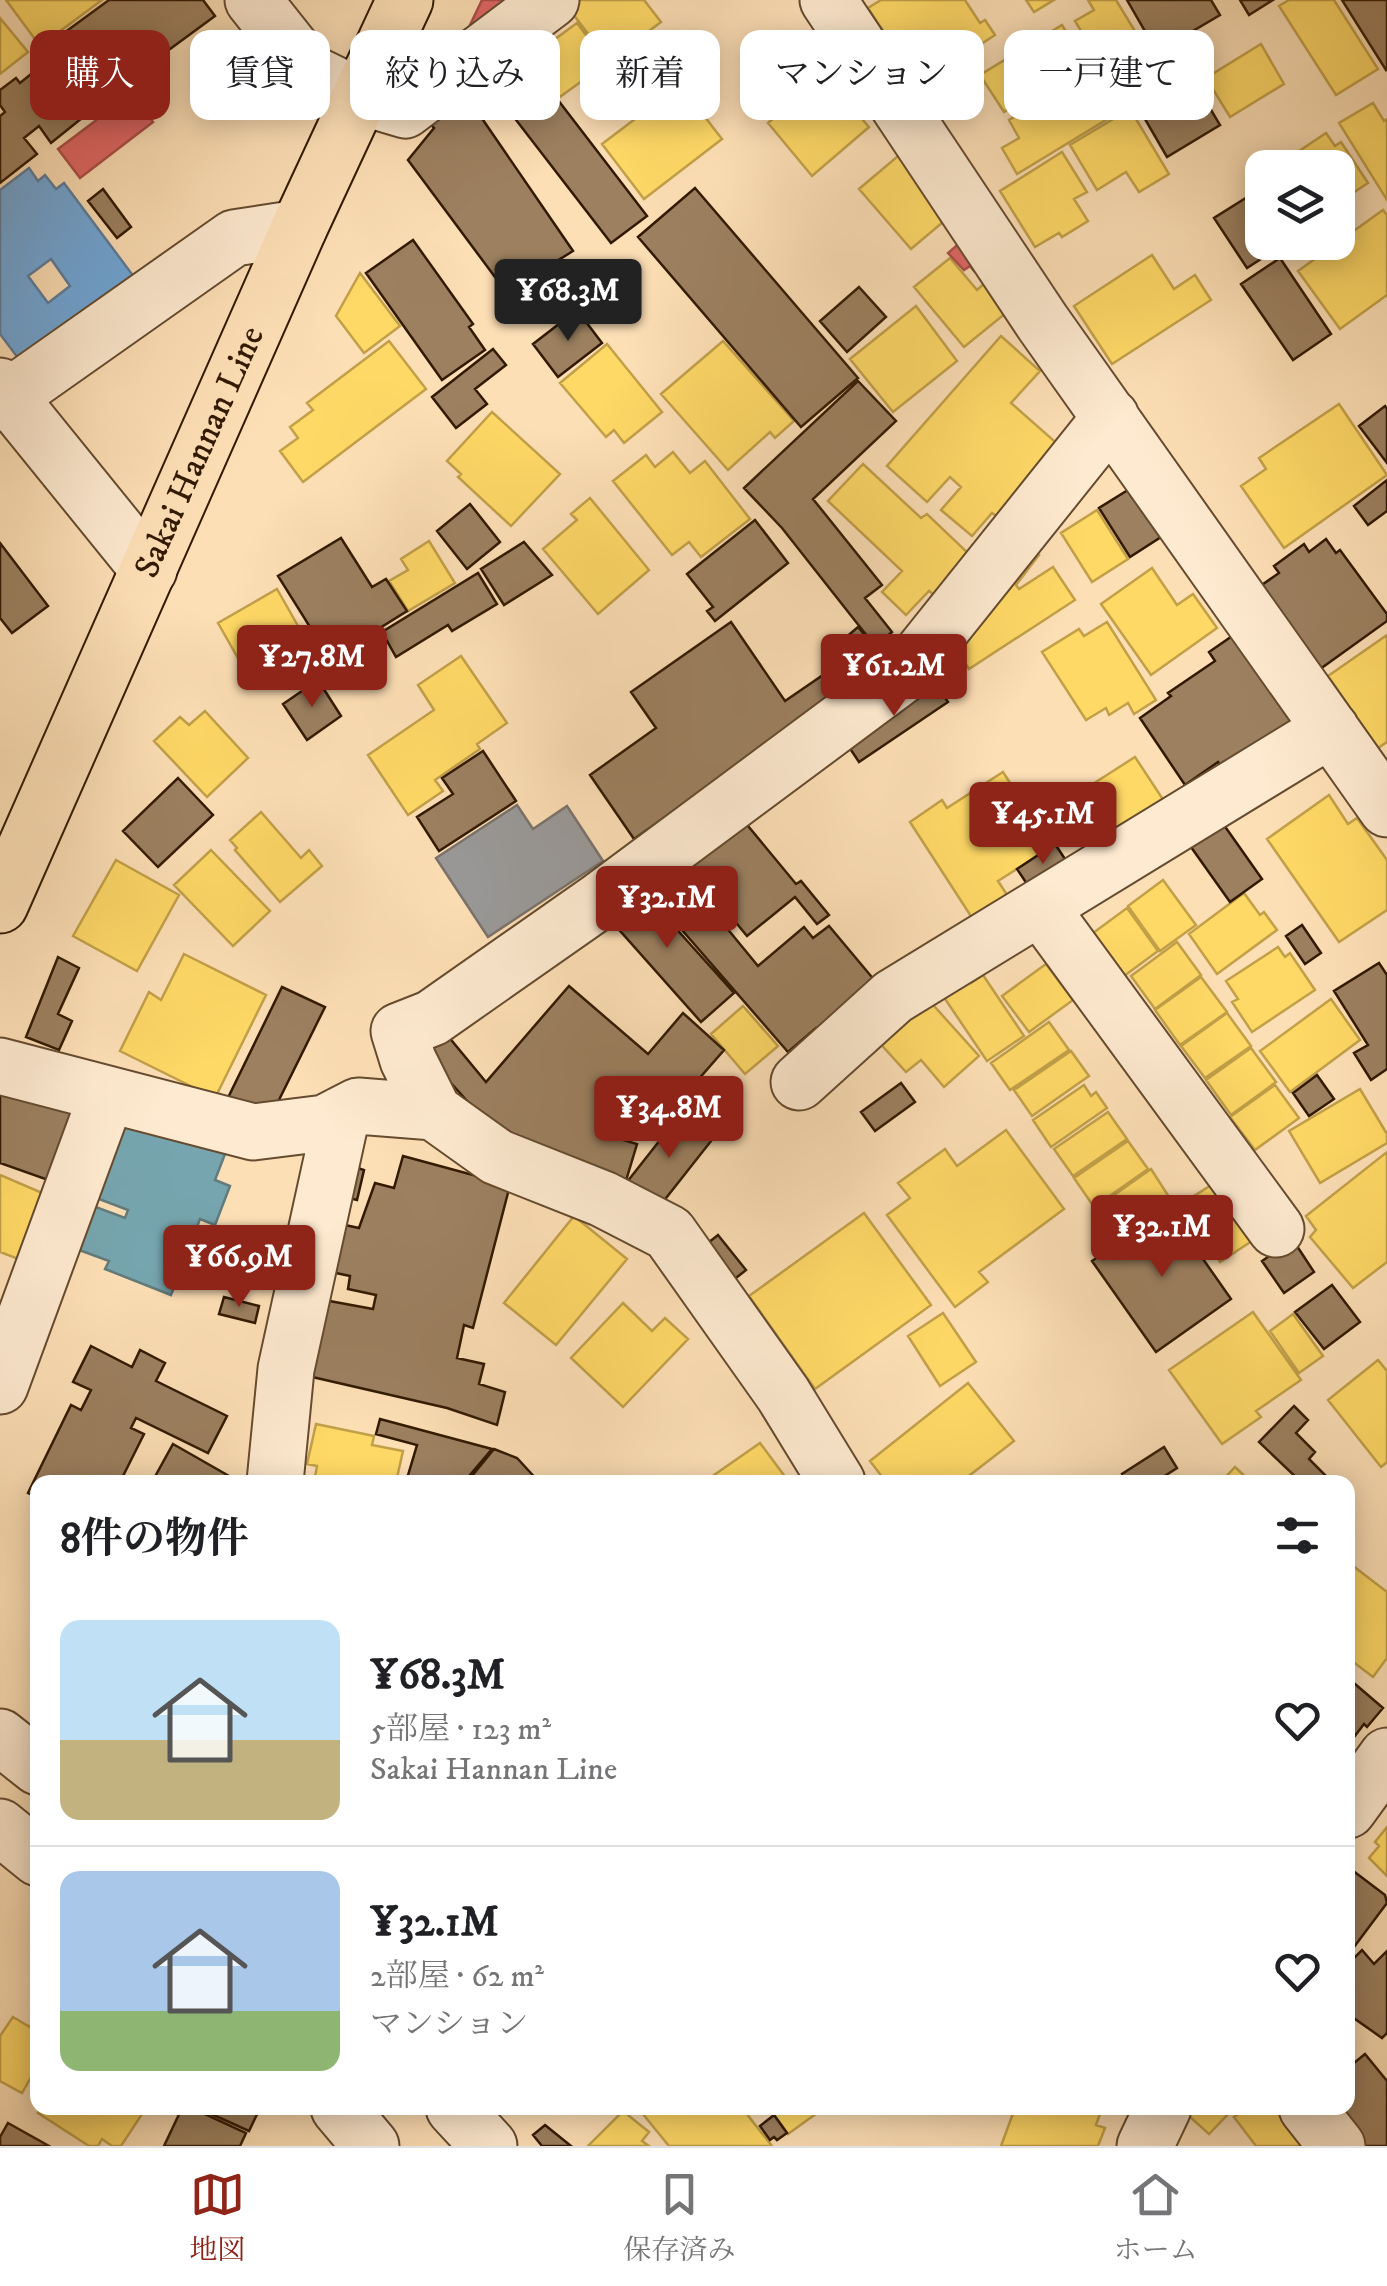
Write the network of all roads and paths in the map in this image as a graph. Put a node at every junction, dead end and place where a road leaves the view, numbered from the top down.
1 (253, 0) edge
2 (406, 0) edge
3 (550, 0) edge
4 (828, 0) edge
5 (391, 30) edge
6 (511, 30) edge
7 (350, 92) edge
8 (350, 114) edge
9 (299, 228) junction
10 (3, 395) edge
11 (1111, 417) junction
12 (149, 570) junction
13 (1330, 729) junction
14 (1387, 809) edge
15 (0, 905) edge
16 (1040, 907) junction
17 (0, 1066) edge
18 (799, 1082) dead end
19 (108, 1095) junction
20 (434, 1112) junction
21 (342, 1114) junction
22 (1276, 1230) dead end
23 (0, 1386) edge
24 (276, 1475) edge
25 (833, 1475) edge
26 (0, 1737) edge
27 (1387, 1756) edge
28 (30, 1761) edge
29 (1355, 1800) edge
30 (0, 1828) edge
31 (30, 1852) edge
32 (460, 2115) edge
33 (1160, 2115) edge
34 (1313, 2115) edge
35 (489, 2146) edge
36 (1145, 2146) edge
37 (1338, 2146) edge

1 - 7 street
2 - 5 main road, Sakai Hannan Line
3 - 6 street
4 - 11 street
8 - 9 main road, Sakai Hannan Line
9 - 10 street
9 - 12 main road, Sakai Hannan Line
10 - 12 street
11 - 13 street
11 - 20 street
12 - 15 main road, Sakai Hannan Line
13 - 14 street
13 - 16 street
16 - 18 street
16 - 22 street
17 - 19 street
19 - 21 street
19 - 23 street
20 - 21 street
20 - 25 street
21 - 24 street
26 - 28 street
27 - 29 street
30 - 31 street
32 - 35 street
33 - 36 street
34 - 37 street

